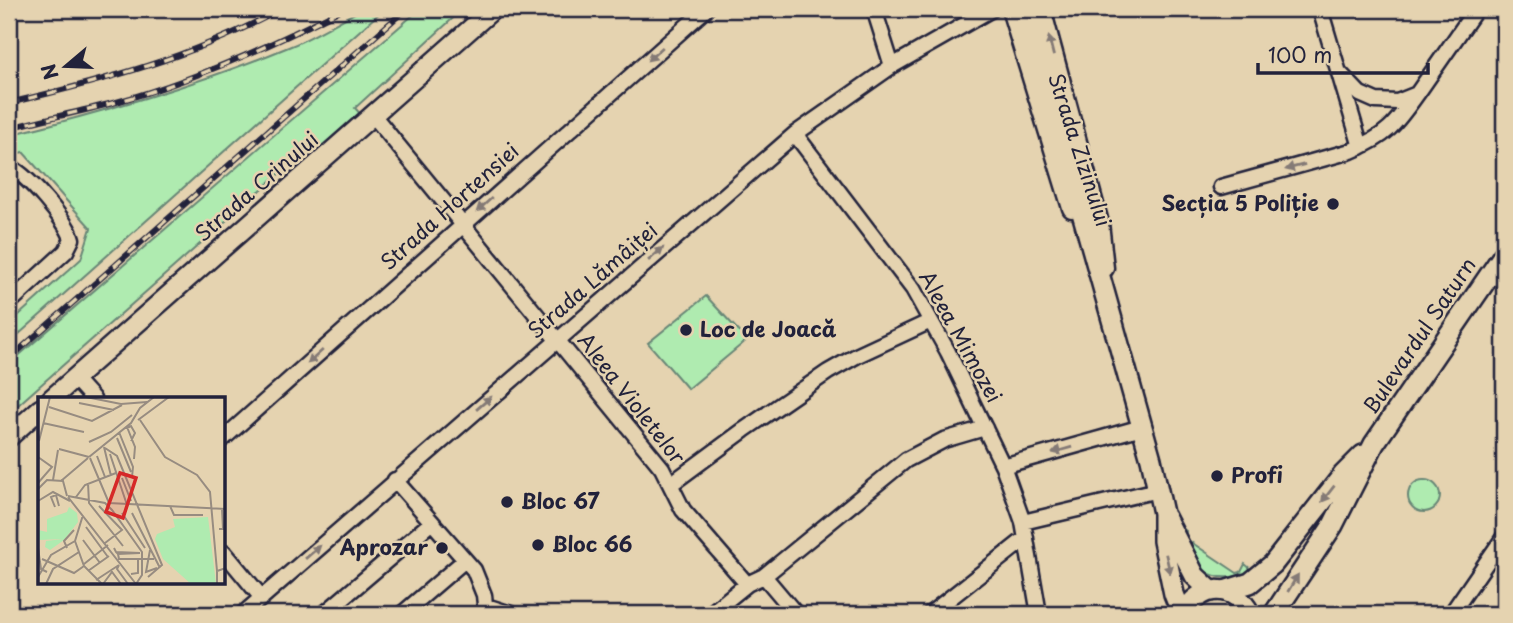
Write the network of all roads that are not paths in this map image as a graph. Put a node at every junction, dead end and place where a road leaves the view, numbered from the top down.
1 (493, 9) edge
2 (706, 9) edge
3 (874, 9) edge
4 (992, 9) edge
5 (1011, 9) edge
6 (1025, 9) edge
7 (1041, 9) edge
8 (1320, 9) edge
9 (1476, 9) edge
10 (892, 66) junction
11 (1338, 71) junction
12 (1417, 94) junction
13 (373, 115) junction
14 (795, 134) junction
15 (1361, 148) junction
16 (9, 167) edge
17 (1221, 187) dead end
18 (463, 224) junction
19 (1504, 254) edge
20 (9, 303) edge
21 (1107, 303) junction
22 (931, 321) junction
23 (557, 339) junction
24 (75, 379) junction
25 (53, 397) edge
26 (91, 397) edge
27 (38, 411) edge
28 (1142, 427) junction
29 (985, 428) junction
30 (226, 436) edge
31 (9, 437) edge
32 (1374, 444) junction
33 (1003, 466) junction
34 (395, 481) junction
35 (671, 484) junction
36 (1158, 490) junction
37 (1163, 513) junction
38 (432, 522) junction
39 (1023, 522) junction
40 (1504, 537) edge
41 (1026, 538) junction
42 (226, 554) edge
43 (465, 560) junction
44 (764, 576) junction
45 (747, 584) junction
46 (1218, 591) junction
47 (262, 597) junction
48 (486, 610) edge
49 (243, 614) edge
50 (324, 614) edge
51 (402, 614) edge
52 (511, 614) edge
53 (710, 614) edge
54 (796, 614) edge
55 (930, 614) edge
56 (1040, 614) edge
57 (1183, 614) edge
58 (1250, 614) edge
59 (1274, 614) edge
60 (1451, 614) edge

1 - 13 street, Strada Crinului
2 -> 18 street, Strada Hortensiei
3 - 10 street
4 - 10 street, Strada Lămâiței
5 - 21 street, Strada Zizinului
6 - 21 main road, Strada Zizinului
21 -> 7 street, Strada Zizinului
8 - 11 street
9 - 12 street
10 - 14 street, Strada Lămâiței
11 - 12 street
11 - 15 street
12 - 15 street
13 - 18 street, Aleea Violetelor
13 - 24 street, Strada Crinului
14 - 22 street, Aleea Mimozei
23 -> 14 street, Strada Lămâiței
15 -> 17 street
16 - 20 street
18 - 23 street, Aleea Violetelor
18 -> 30 street, Strada Hortensiei
19 - 32 main road, Bulevardul Saturn
21 - 28 main road, Strada Zizinului
22 - 29 street, Aleea Mimozei
22 - 35 street, Aleea Violetelor
34 -> 23 street, Strada Lămâiței
23 - 35 street, Aleea Violetelor
24 - 25 street, Strada Crinului
24 - 26 street
27 - 31 street
28 -> 33 street
28 - 36 main road, Strada Zizinului
29 - 33 street
29 - 44 street, Aleea Mimozei
32 -> 46 main road, Bulevardul Saturn
59 -> 32 main road, Bulevardul Saturn
33 - 39 street
34 - 38 street
47 -> 34 street, Strada Lămâiței
35 - 45 street, Aleea Violetelor
36 - 37 main road, Strada Zizinului
36 - 39 street
37 - 46 main road, Strada Zizinului
37 -> 57 main road, Strada Zizinului
38 - 43 street
38 - 50 street
39 - 41 street
40 - 60 street
41 - 55 street
41 - 56 street
42 - 47 street
43 - 48 street
43 - 51 street
44 - 45 street, Aleea Mimozei
44 - 54 street
45 - 53 street, Aleea Mimozei
46 - 57 main road, Bulevardul Saturn
46 - 58 main road, Strada Zizinului
47 - 49 street, Strada Lămâiței
48 - 52 street

